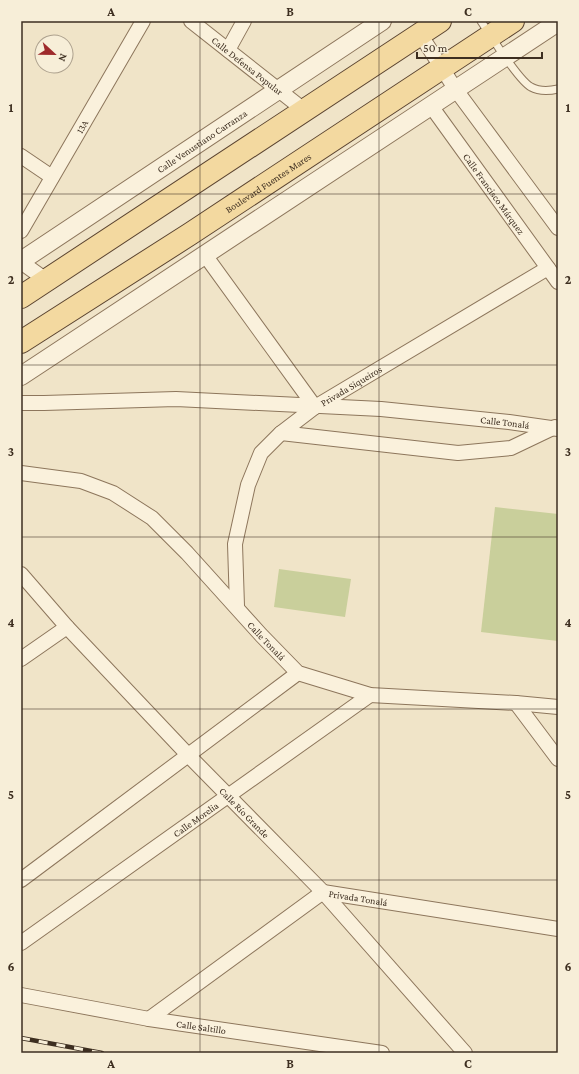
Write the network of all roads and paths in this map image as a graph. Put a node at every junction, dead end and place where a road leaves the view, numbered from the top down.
1 (143, 21) edge
2 (191, 21) edge
3 (244, 21) edge
4 (382, 21) edge
5 (440, 21) edge
6 (512, 21) edge
7 (558, 22) edge
8 (486, 28) edge
9 (420, 34) junction
10 (228, 50) junction
11 (505, 56) junction
12 (441, 67) junction
13 (558, 89) edge
14 (277, 90) junction
15 (456, 90) junction
16 (431, 106) junction
17 (304, 110) junction
18 (21, 156) edge
19 (52, 177) junction
20 (558, 228) edge
21 (21, 231) edge
22 (205, 255) junction
23 (21, 261) edge
24 (548, 268) junction
25 (46, 280) junction
26 (558, 282) edge
27 (21, 297) edge
28 (21, 342) edge
29 (21, 376) edge
30 (21, 402) edge
31 (315, 407) junction
32 (556, 427) edge
33 (281, 433) junction
34 (21, 473) edge
35 (21, 574) edge
36 (237, 606) junction
37 (67, 627) junction
38 (21, 659) edge
39 (298, 673) junction
40 (370, 696) junction
41 (516, 703) junction
42 (558, 707) edge
43 (189, 756) junction
44 (558, 759) edge
45 (228, 795) junction
46 (21, 880) edge
47 (323, 892) junction
48 (558, 929) edge
49 (21, 943) edge
50 (21, 995) edge
51 (149, 1019) junction
52 (382, 1053) edge
53 (465, 1053) edge

1 - 19 street, 13A
2 - 10 street, Calle Defensa Popular
3 - 10 street
4 - 14 street, Calle Venustiano Carranza
5 - 9 main road
6 - 8 main road, Boulevard Fuentes Mares
7 - 11 street
8 - 11 lane
8 - 12 main road, Boulevard Fuentes Mares
9 - 12 street
9 - 17 main road
10 - 14 street, Calle Defensa Popular
11 - 13 lane
11 - 15 street
12 - 15 street
12 - 28 main road, Boulevard Fuentes Mares
14 - 17 street, Calle Defensa Popular
14 - 23 street, Calle Venustiano Carranza
15 - 16 street
15 - 20 street
16 - 22 street
16 - 24 street, Calle Francisco Márquez
17 - 25 main road
18 - 19 street
19 - 21 street, 13A
22 - 29 street
22 - 31 street, Privada Siqueiros
23 - 25 street
24 - 26 street, Calle Francisco Márquez
24 - 31 street, Privada Siqueiros
25 - 27 main road
30 - 31 street, Calle Tonalá
31 - 32 street, Calle Tonalá
31 - 33 street
32 - 33 street
33 - 36 street
34 - 36 street, Calle Tonalá
35 - 37 street, Calle Río Grande
36 - 39 street, Calle Tonalá
37 - 38 street
37 - 43 street, Calle Río Grande
39 - 40 street, Calle Tonalá
39 - 43 street
40 - 41 street, Calle Tonalá
40 - 45 street, Calle Morelia
41 - 42 street, Calle Tonalá
41 - 44 street
43 - 45 street, Calle Río Grande
43 - 46 street
45 - 47 street, Calle Río Grande
45 - 49 street, Calle Morelia
47 - 48 street, Privada Tonalá
47 - 51 street, Privada Tonalá
47 - 53 street, Calle Río Grande
50 - 51 street, Calle Saltillo
51 - 52 street, Calle Saltillo

